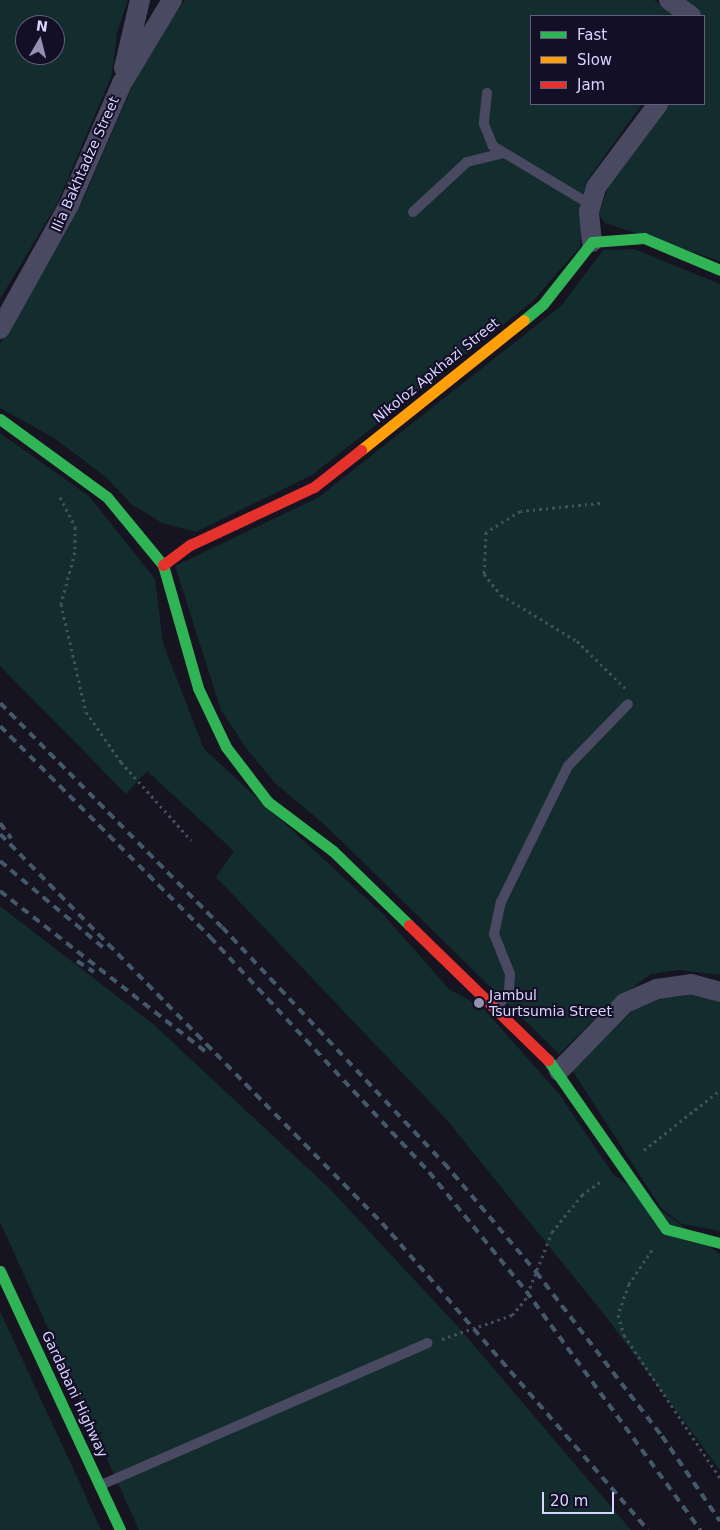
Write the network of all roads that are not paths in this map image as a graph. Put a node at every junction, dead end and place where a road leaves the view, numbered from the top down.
1 (140, 0) edge
2 (172, 0) edge
3 (669, 0) edge
4 (690, 15) edge
5 (122, 82) junction
6 (486, 93) dead end
7 (657, 105) edge
8 (503, 153) junction
9 (591, 205) junction
10 (413, 212) dead end
11 (592, 242) junction
12 (720, 270) edge
13 (0, 329) edge
14 (0, 419) edge
15 (163, 565) junction
16 (628, 704) road end
17 (720, 992) edge
18 (495, 1011) junction
19 (559, 1072) junction
20 (720, 1243) edge
21 (0, 1271) edge
22 (427, 1343) road end
23 (100, 1486) junction
24 (120, 1530) edge

1 - 5 street
2 - 5 street, Ilia Bakhtadze Street
3 - 4 street
5 - 13 street, Ilia Bakhtadze Street
6 - 8 lane
7 - 9 street
8 - 9 lane
8 - 10 lane
9 - 11 street
11 - 12 street
11 - 15 street, Nikoloz Apkhazi Street
14 - 15 street
15 - 18 street
16 - 18 lane
17 - 19 street
18 - 19 street
19 - 20 street
21 - 23 street, Gardabani Highway
22 - 23 lane
23 - 24 street, Gardabani Highway

